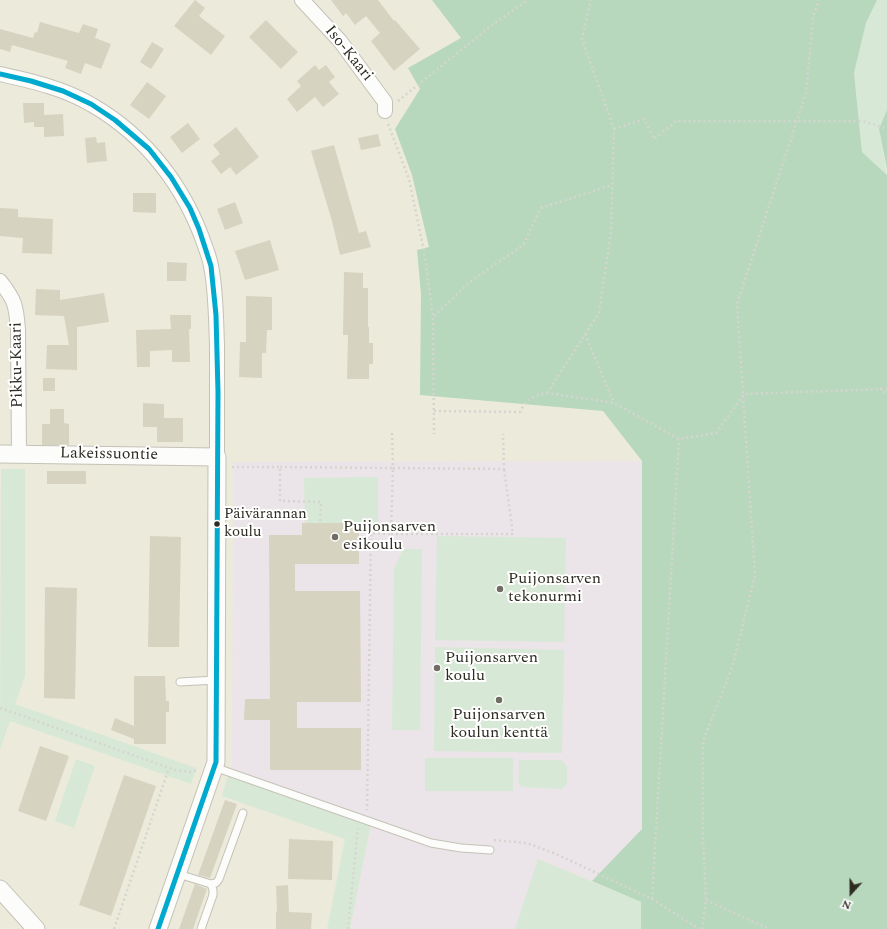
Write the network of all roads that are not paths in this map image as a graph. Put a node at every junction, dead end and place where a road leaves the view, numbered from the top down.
1 (302, 0) edge
2 (0, 74) edge
3 (385, 111) road end
4 (0, 281) edge
5 (0, 454) edge
6 (19, 454) junction
7 (217, 457) junction
8 (216, 680) junction
9 (180, 682) dead end
10 (215, 765) junction
11 (243, 813) dead end
12 (490, 850) dead end
13 (178, 874) junction
14 (211, 884) junction
15 (0, 889) edge
16 (36, 929) edge
17 (158, 929) edge
18 (201, 929) edge

1 - 3 street, Iso-Kaari
2 - 7 street
4 - 6 street, Pikku-Kaari
5 - 6 street, Lakeissuontie
6 - 7 street, Lakeissuontie
7 - 8 street
8 - 9 lane
8 - 10 street
10 - 12 lane
10 - 13 street
11 - 14 lane
13 - 14 lane
13 - 17 street
14 - 18 lane
15 - 16 street

